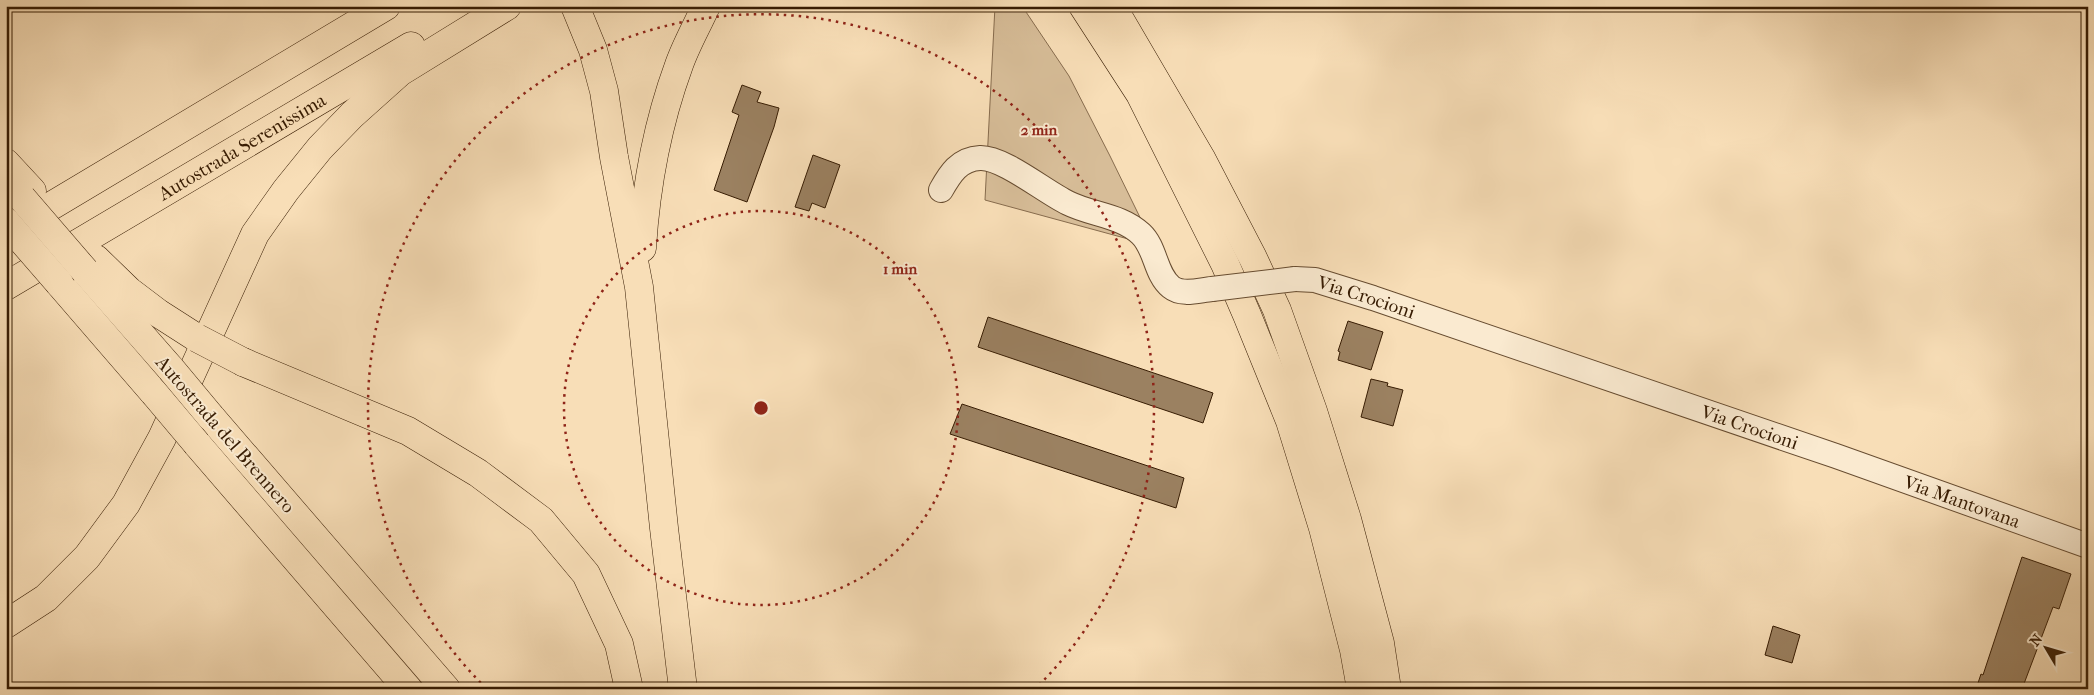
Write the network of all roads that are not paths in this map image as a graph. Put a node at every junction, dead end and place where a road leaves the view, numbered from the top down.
1 (386, 6) edge
2 (477, 6) edge
3 (507, 6) edge
4 (575, 6) edge
5 (706, 6) edge
6 (1083, 6) edge
7 (1112, 6) edge
8 (6, 163) edge
9 (20, 189) edge
10 (941, 190) dead end
11 (6, 222) edge
12 (6, 233) edge
13 (6, 250) edge
14 (91, 265) junction
15 (6, 286) edge
16 (640, 287) junction
17 (57, 290) junction
18 (1836, 456) joint
19 (2088, 546) edge
20 (6, 624) edge
21 (408, 689) edge
22 (446, 689) edge
23 (629, 689) edge
24 (683, 689) edge
25 (1362, 689) edge
26 (1387, 689) edge

1 - 12 highway
2 - 15 highway, Autostrada Serenissima
3 - 20 highway
4 - 16 highway
5 - 16 highway
6 - 25 highway
7 - 26 highway
8 - 9 highway, Autostrada del Brennero
9 - 14 highway, Autostrada del Brennero, bridge
10 - 18 street, Via Crocioni, bridge
11 - 17 highway, bridge
13 - 17 highway
14 - 22 highway, Autostrada del Brennero, bridge
14 - 23 highway, bridge
16 - 24 highway
17 - 21 highway, Autostrada del Brennero, bridge
18 - 19 street, Via Mantovana

